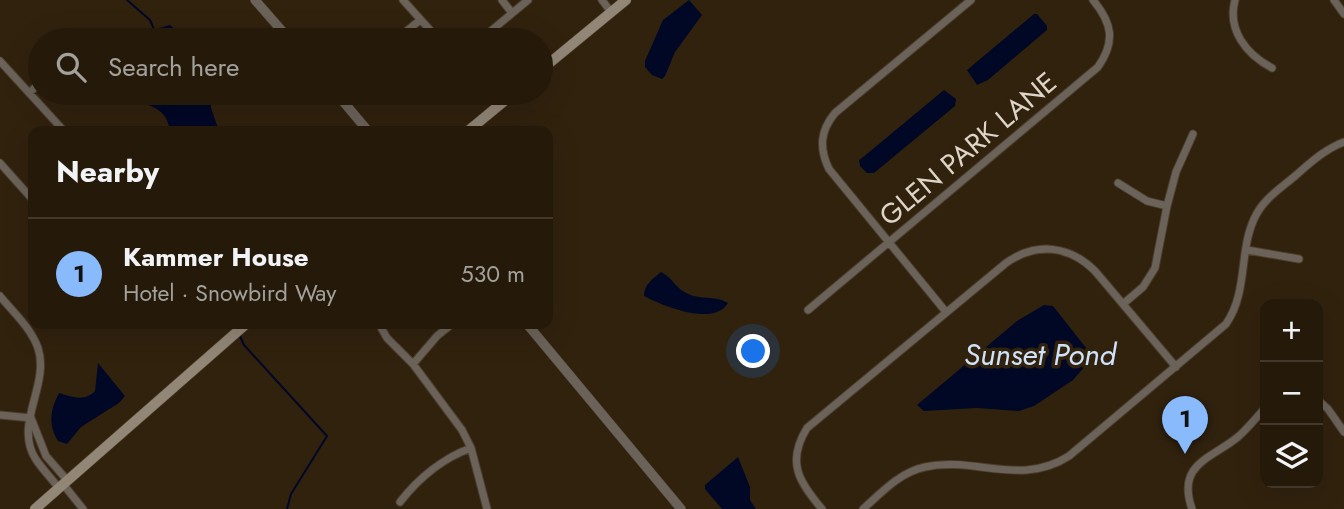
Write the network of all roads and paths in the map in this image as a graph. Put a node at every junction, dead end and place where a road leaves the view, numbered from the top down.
1 (255, 0) edge
2 (403, 0) edge
3 (502, 0) edge
4 (528, 0) edge
5 (602, 0) edge
6 (626, 0) edge
7 (971, 0) edge
8 (1093, 0) edge
9 (1235, 0) edge
10 (1334, 0) edge
11 (611, 12) junction
12 (512, 13) junction
13 (1344, 14) edge
14 (420, 20) junction
15 (280, 28) edge
16 (410, 28) edge
17 (428, 28) edge
18 (494, 28) edge
19 (0, 61) edge
20 (553, 61) edge
21 (1272, 68) dead end
22 (28, 92) edge
23 (40, 105) edge
24 (345, 105) edge
25 (499, 105) edge
26 (59, 126) edge
27 (362, 126) edge
28 (474, 126) edge
29 (1193, 134) dead end
30 (1344, 142) edge
31 (0, 163) edge
32 (1118, 183) dead end
33 (28, 194) edge
34 (1167, 206) junction
35 (889, 243) junction
36 (1247, 250) junction
37 (1299, 259) dead end
38 (0, 296) edge
39 (1123, 304) junction
40 (808, 310) dead end
41 (946, 312) junction
42 (240, 329) edge
43 (382, 329) edge
44 (446, 329) edge
45 (531, 329) edge
46 (413, 364) junction
47 (1176, 367) junction
48 (1323, 404) edge
49 (1260, 413) edge
50 (0, 415) edge
51 (31, 418) junction
52 (1344, 432) edge
53 (471, 448) junction
54 (63, 484) junction
55 (400, 502) dead end
56 (35, 509) edge
57 (83, 509) edge
58 (487, 509) edge
59 (681, 509) edge
60 (822, 509) edge
61 (863, 509) edge
62 (1192, 509) edge

1 - 15 street
2 - 14 street
3 - 12 street
4 - 12 street
5 - 11 street
6 - 11 main road
7 - 35 street
8 - 35 street, GLEN PARK LANE
9 - 21 street
10 - 13 street
11 - 20 main road
12 - 18 street
14 - 16 street
14 - 17 street
19 - 22 street
23 - 26 street
24 - 27 street
25 - 28 main road
29 - 34 street
30 - 36 street
31 - 33 street
32 - 34 street
34 - 39 street
35 - 40 street, GLEN PARK LANE
35 - 41 street
36 - 37 street
36 - 47 street
38 - 51 street
39 - 41 street
39 - 47 street
41 - 60 street
42 - 54 main road
43 - 46 street
44 - 46 street
45 - 59 street
46 - 53 street
47 - 61 street
48 - 52 street
49 - 62 street
50 - 51 street
51 - 54 street
53 - 55 street
53 - 58 street
54 - 56 main road
54 - 57 street

